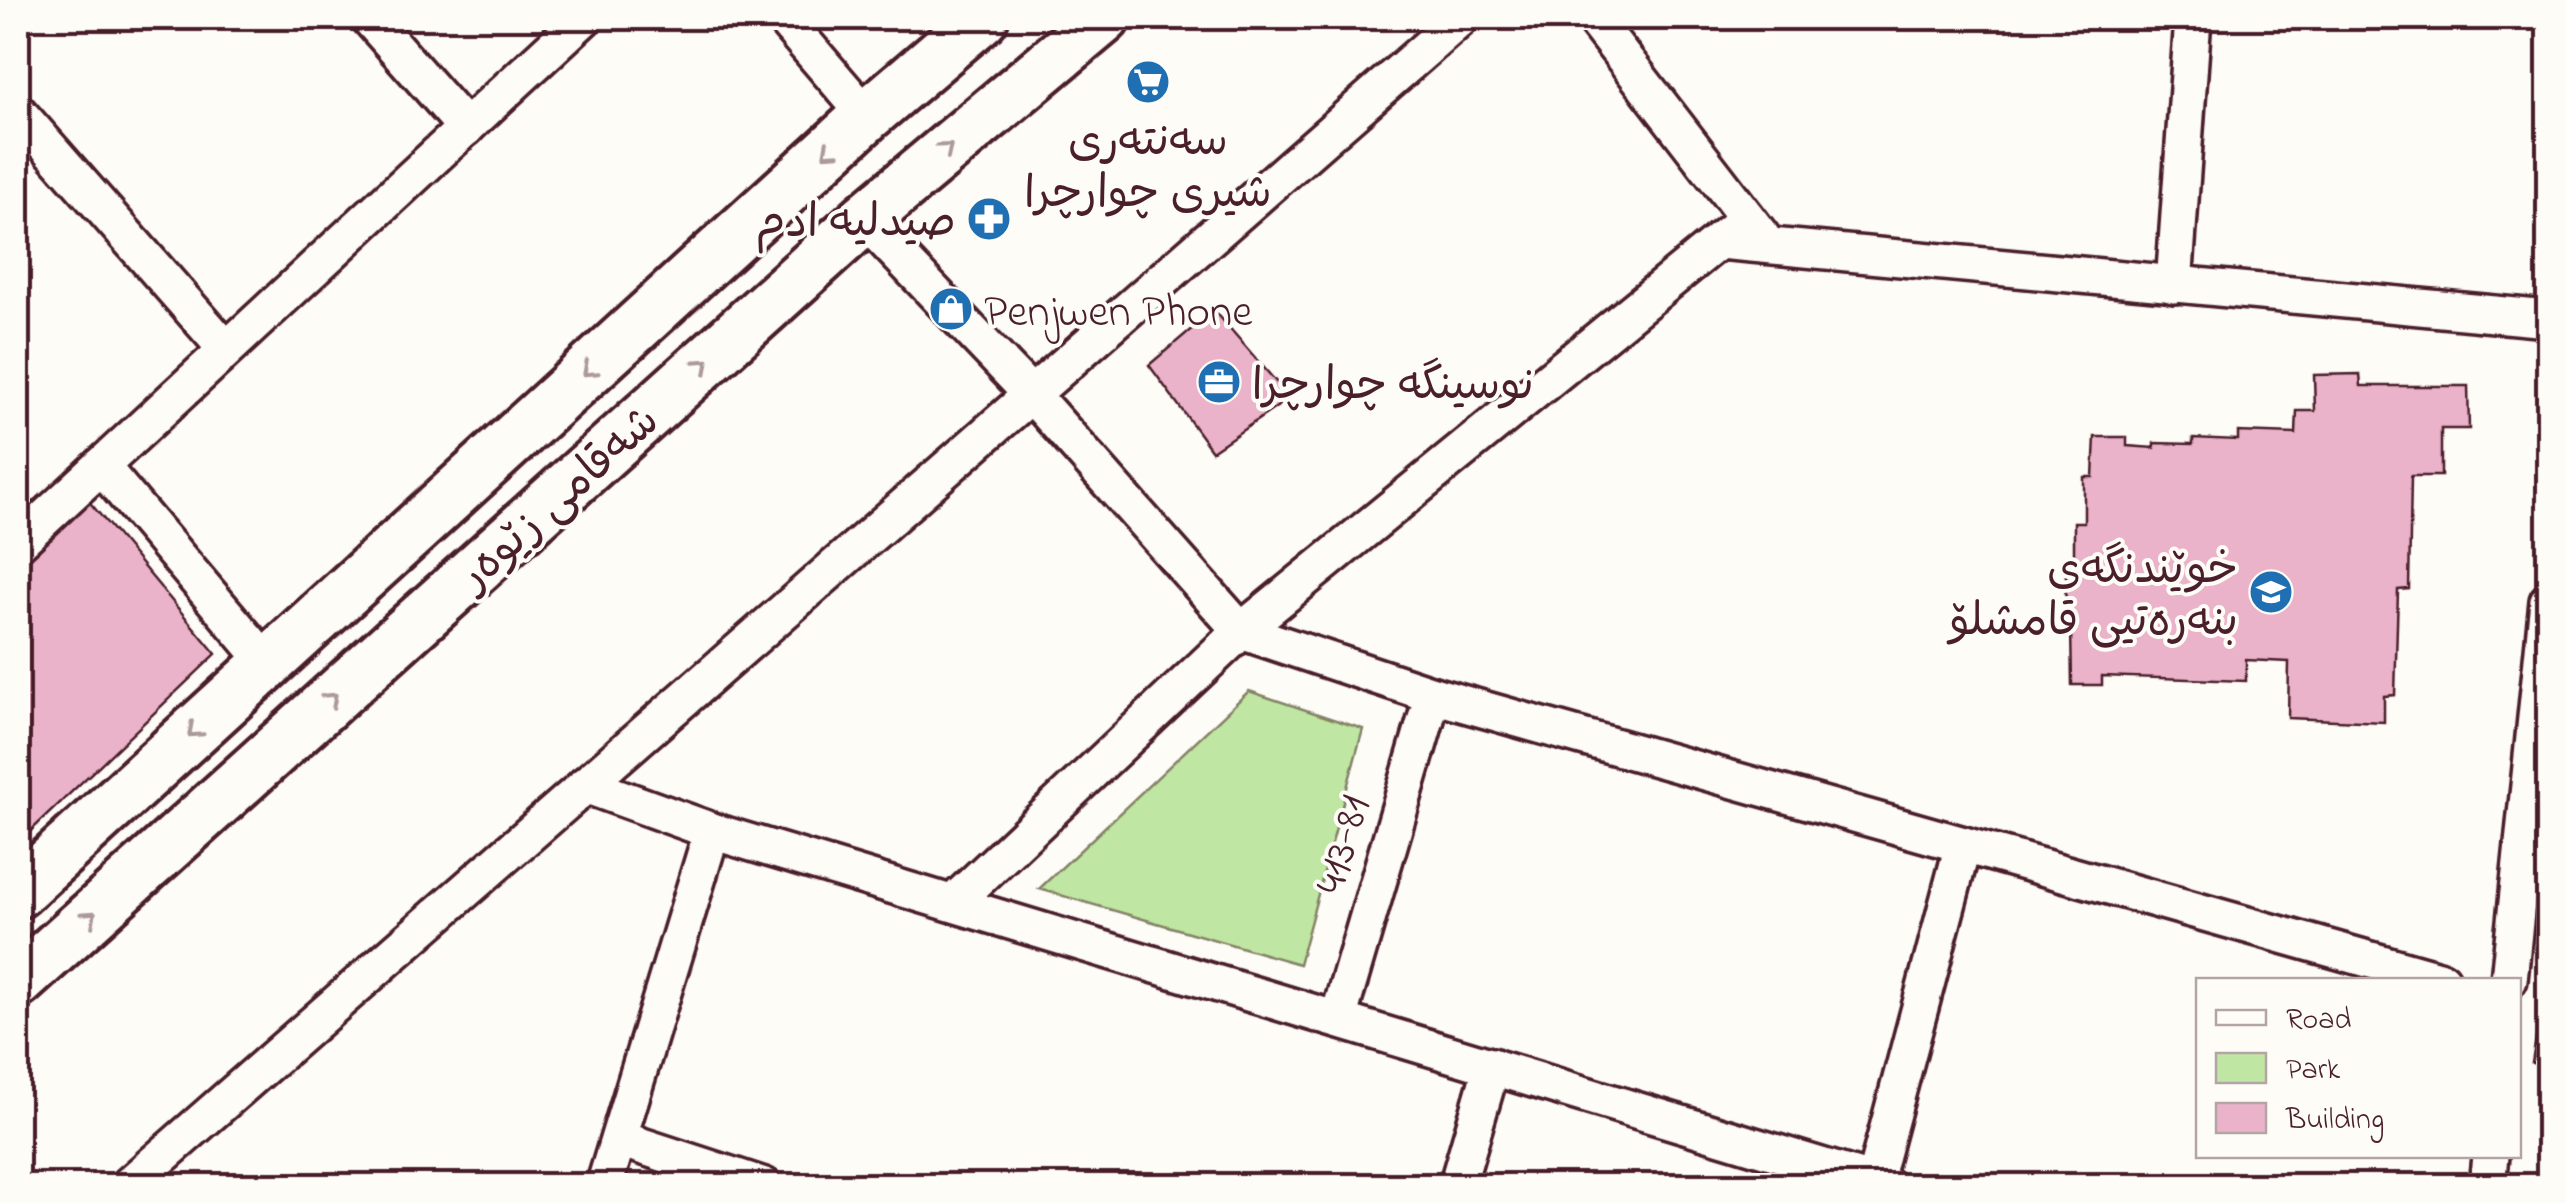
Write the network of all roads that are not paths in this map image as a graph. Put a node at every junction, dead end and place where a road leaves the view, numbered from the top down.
1 (369, 18) edge
2 (584, 18) edge
3 (783, 18) edge
4 (982, 18) edge
5 (1104, 18) edge
6 (1461, 18) edge
7 (1593, 18) edge
8 (2194, 18) edge
9 (18, 112) edge
10 (867, 116) junction
11 (466, 128) junction
12 (864, 219) junction
13 (1758, 232) junction
14 (2174, 285) junction
15 (2548, 319) edge
16 (226, 348) junction
17 (1031, 394) junction
18 (101, 466) junction
19 (18, 543) edge
20 (2548, 601) edge
21 (1241, 631) junction
22 (268, 664) junction
23 (1433, 696) junction
24 (585, 784) junction
25 (712, 830) junction
26 (1963, 846) junction
27 (18, 892) edge
28 (953, 903) junction
29 (2435, 978) edge
30 (2509, 978) edge
31 (18, 982) edge
32 (1338, 1019) junction
33 (1492, 1066) junction
34 (620, 1139) junction
35 (2490, 1158) edge
36 (1880, 1183) edge
37 (128, 1186) edge
38 (604, 1186) edge
39 (764, 1186) edge
40 (1458, 1186) edge
41 (2487, 1186) edge

1 - 11 street
2 - 11 street
3 - 10 street
4 - 10 main road, شەقامی زێوەر
12 -> 5 main road, شەقامی زێوەر
6 - 17 street
7 - 13 street
8 - 14 street
9 - 16 street
10 -> 22 main road, شەقامی زێوەر
11 - 16 street
12 - 17 street
31 -> 12 main road, شەقامی زێوەر
13 - 14 street
13 - 21 street
14 - 15 street
16 - 18 street
17 - 21 street
17 - 24 street
18 - 19 street
18 - 22 street
20 - 30 street
21 - 23 street
21 - 28 street
22 -> 27 main road, شەقامی زێوەر
23 - 26 street
23 - 32 street, 413-81
24 - 25 street
24 - 37 street
25 - 28 street
25 - 34 street
26 - 29 street
26 - 36 street
28 - 32 street
32 - 33 street
33 - 36 street
33 - 40 street
34 - 38 street
34 - 39 street
35 - 41 street

